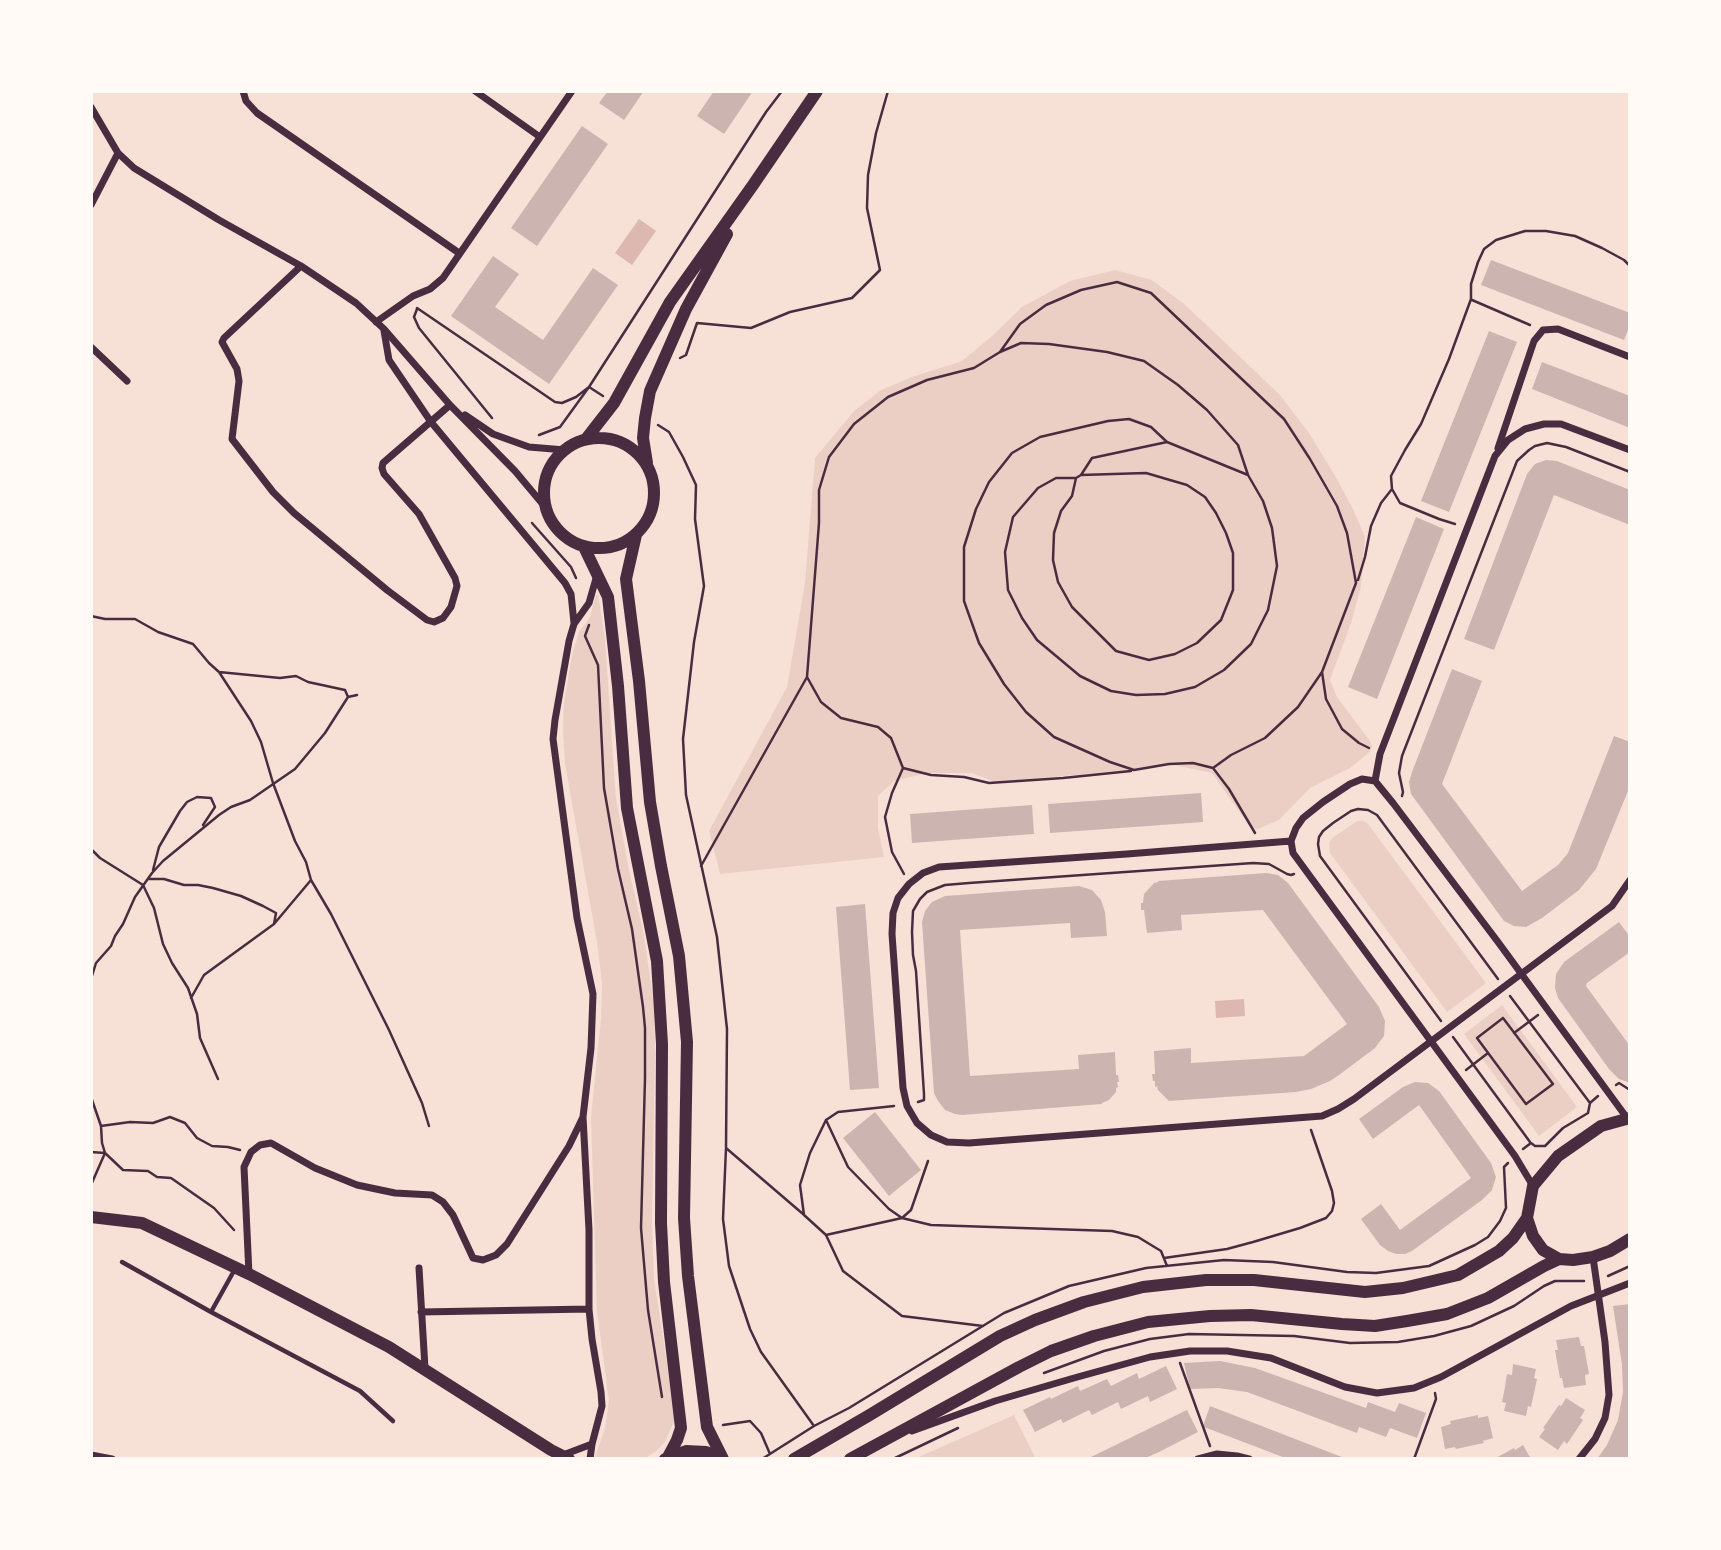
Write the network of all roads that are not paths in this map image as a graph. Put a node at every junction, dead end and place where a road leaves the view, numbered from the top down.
1 (243, 91) edge
2 (475, 91) edge
3 (572, 91) edge
4 (817, 91) edge
5 (91, 107) edge
6 (540, 137) junction
7 (118, 153) junction
8 (753, 185) junction
9 (91, 205) edge
10 (459, 253) junction
11 (301, 266) junction
12 (376, 321) junction
13 (384, 330) junction
14 (91, 347) edge
15 (1630, 357) edge
16 (127, 381) dead end
17 (450, 405) junction
18 (431, 422) junction
19 (586, 439) junction
20 (565, 450) junction
21 (1630, 450) edge
22 (1495, 456) junction
23 (648, 467) junction
24 (546, 508) junction
25 (636, 535) junction
26 (584, 547) junction
27 (597, 574) junction
28 (574, 624) junction
29 (1375, 780) junction
30 (1291, 841) junction
31 (1630, 880) edge
32 (1521, 974) junction
33 (1431, 1042) junction
34 (583, 1117) junction
35 (1629, 1118) edge
36 (1533, 1186) junction
37 (91, 1217) edge
38 (1527, 1218) junction
39 (1630, 1240) edge
40 (1593, 1257) junction
41 (1559, 1259) junction
42 (122, 1262) dead end
43 (235, 1268) junction
44 (419, 1268) dead end
45 (249, 1275) junction
46 (1630, 1283) edge
47 (1598, 1296) junction
48 (589, 1309) junction
49 (211, 1312) junction
50 (421, 1312) junction
51 (425, 1368) junction
52 (393, 1421) dead end
53 (884, 1440) junction
54 (592, 1444) junction
55 (91, 1455) edge
56 (561, 1456) edge
57 (666, 1458) edge
58 (112, 1459) edge
59 (590, 1459) edge
60 (722, 1459) edge
61 (794, 1459) edge
62 (850, 1459) edge
63 (1198, 1459) edge
64 (1248, 1459) edge
65 (1579, 1459) edge

1 - 10 street
2 - 6 street
3 - 6 street
4 - 8 main road
5 - 7 street
6 - 10 street
7 - 9 street
7 - 11 street
8 - 19 main road
8 - 23 main road
10 - 12 street
11 - 12 street
11 - 18 street
12 - 13 street
13 - 17 street
13 - 18 street
14 - 16 street
15 - 22 street
17 - 18 street
17 - 20 street
17 - 24 street
18 - 28 street
19 - 20 main road
19 - 23 main road
20 - 24 main road
21 - 22 street
22 - 29 street
23 - 25 main road
24 - 26 main road
25 - 26 main road
25 - 60 main road
26 - 27 main road
27 - 28 street
27 - 57 main road
28 - 34 street
29 - 30 street
29 - 32 street
30 - 33 street
30 - 33 street
31 - 32 street
32 - 33 street
32 - 35 street
33 - 36 street
34 - 45 street
34 - 48 street
35 - 36 main road
36 - 38 main road
37 - 43 main road
38 - 41 main road
38 - 61 main road
39 - 40 main road
40 - 41 main road
40 - 47 street
41 - 53 main road
42 - 49 lane
43 - 45 main road
43 - 49 lane
44 - 50 street
45 - 51 main road
46 - 47 street
47 - 53 street
47 - 65 street
48 - 50 street
48 - 54 street
49 - 52 lane
50 - 51 street
51 - 56 main road
53 - 62 main road
54 - 56 street
54 - 59 street
55 - 58 street
57 - 60 main road
63 - 64 street

